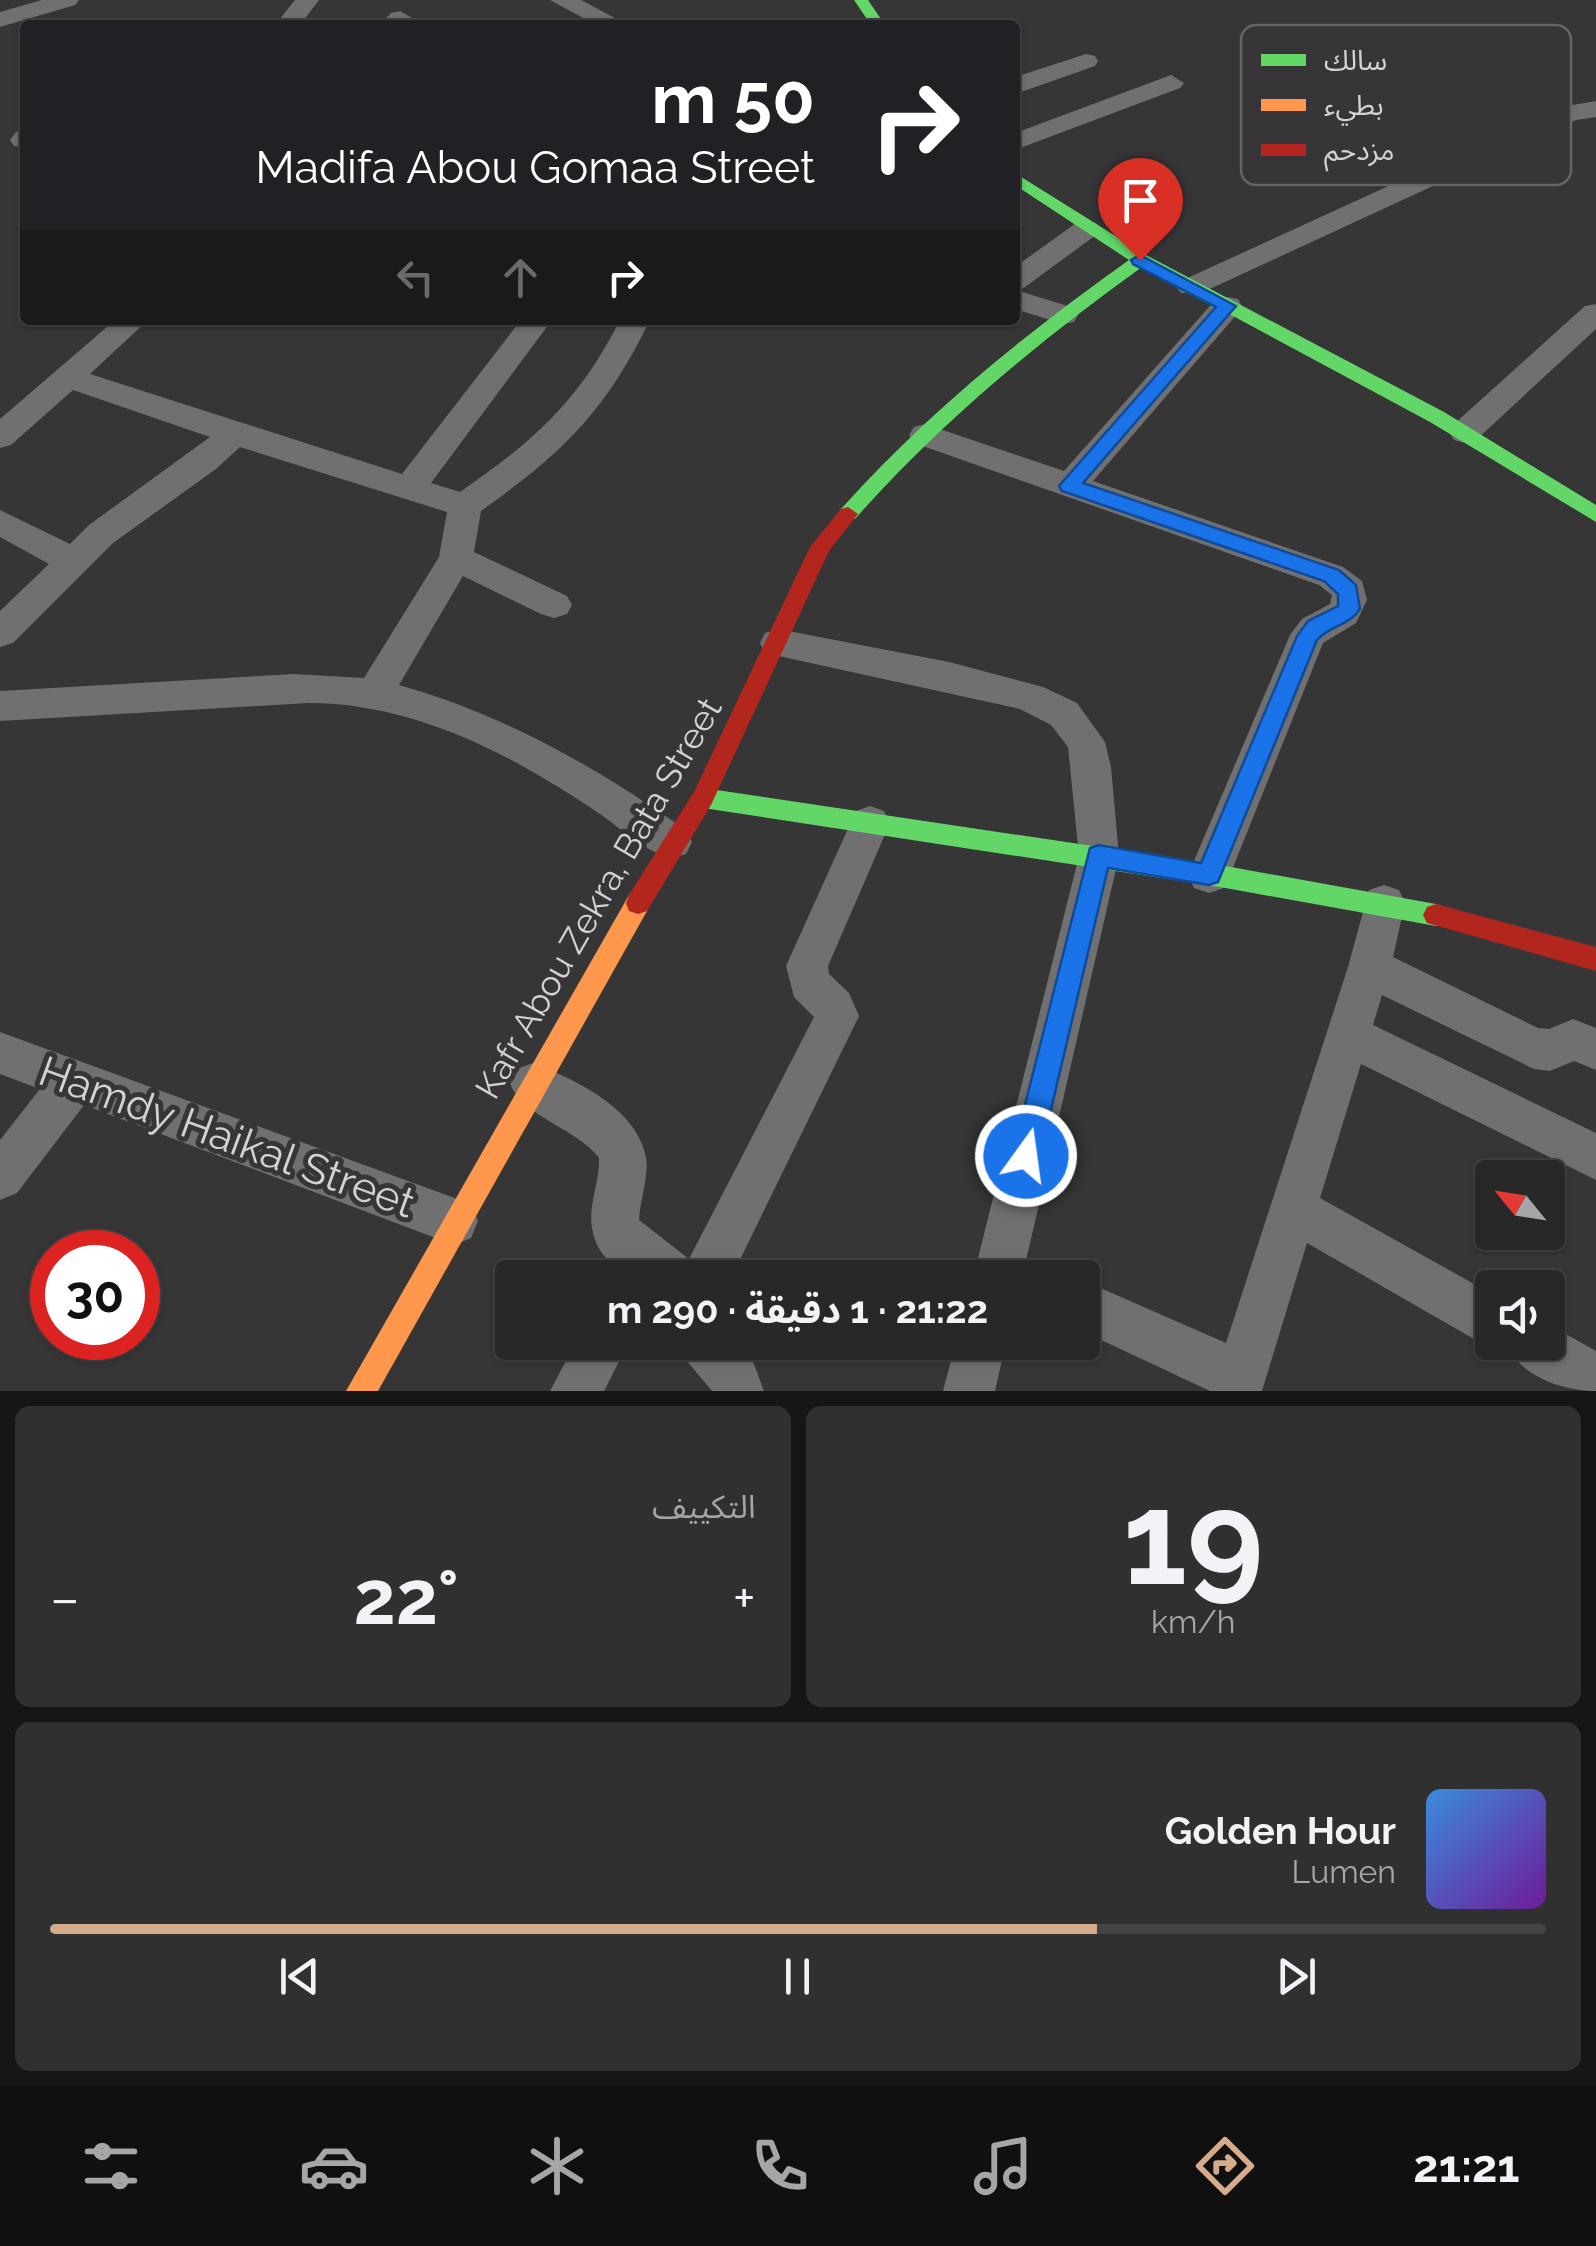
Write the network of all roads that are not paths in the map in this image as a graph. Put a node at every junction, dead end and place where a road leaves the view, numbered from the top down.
1 (67, 0) edge
2 (307, 0) edge
3 (562, 0) edge
4 (0, 20) edge
5 (291, 20) edge
6 (605, 20) edge
7 (1086, 61) dead end
8 (1171, 83) dead end
9 (1020, 84) edge
10 (1596, 109) edge
11 (1571, 113) edge
12 (1020, 140) edge
13 (1020, 182) edge
14 (1412, 185) edge
15 (1086, 229) junction
16 (1140, 260) junction
17 (1020, 277) edge
18 (1191, 286) junction
19 (1020, 300) edge
20 (1227, 306) junction
21 (1596, 313) edge
22 (1064, 315) junction
23 (127, 325) edge
24 (533, 325) edge
25 (633, 325) edge
26 (66, 377) junction
27 (1465, 432) junction
28 (234, 434) junction
29 (924, 435) junction
30 (0, 438) edge
31 (1070, 486) junction
32 (410, 487) junction
33 (465, 505) junction
34 (1596, 515) edge
35 (0, 522) edge
36 (456, 558) junction
37 (70, 560) junction
38 (554, 605) dead end
39 (0, 633) edge
40 (778, 642) junction
41 (374, 694) junction
42 (0, 706) edge
43 (703, 798) junction
44 (870, 824) junction
45 (672, 842) junction
46 (1099, 856) junction
47 (1209, 875) junction
48 (1384, 903) junction
49 (1596, 959) edge
50 (1369, 967) junction
51 (1345, 1034) junction
52 (1596, 1048) edge
53 (0, 1053) edge
54 (75, 1081) junction
55 (533, 1084) junction
56 (1596, 1157) edge
57 (0, 1177) edge
58 (1291, 1208) junction
59 (454, 1221) junction
60 (644, 1260) edge
61 (714, 1260) edge
62 (1008, 1260) edge
63 (1475, 1311) edge
64 (1100, 1314) edge
65 (594, 1360) edge
66 (719, 1360) edge
67 (977, 1360) edge
68 (1562, 1360) edge
69 (1596, 1379) edge
70 (1238, 1383) edge
71 (361, 1391) edge
72 (576, 1391) edge
73 (738, 1391) edge
74 (969, 1391) edge

1 - 4 street
2 - 5 street
3 - 6 street
7 - 9 street
8 - 12 street
10 - 11 street
13 - 15 street
14 - 18 street
15 - 16 street
15 - 17 street
16 - 18 street
16 - 22 street, Kafr Abou Zekra, Bata Street
18 - 20 street
19 - 22 street
20 - 27 street
20 - 31 street
21 - 27 street
22 - 29 street, Kafr Abou Zekra, Bata Street
23 - 26 street
24 - 32 street
25 - 33 street
26 - 28 street
26 - 30 street
27 - 34 street
28 - 32 street
28 - 37 street
29 - 31 street
29 - 40 street, Kafr Abou Zekra, Bata Street
31 - 47 street
32 - 33 street
33 - 36 street
35 - 37 street
36 - 38 street
36 - 41 street
37 - 39 street
40 - 43 street, Kafr Abou Zekra, Bata Street
40 - 46 street
41 - 42 street
41 - 45 street
43 - 44 street
43 - 45 street, Kafr Abou Zekra, Bata Street
44 - 46 street
44 - 61 street
45 - 55 street, Kafr Abou Zekra, Bata Street
46 - 47 street
46 - 62 street
47 - 48 street
48 - 49 street
48 - 50 street
50 - 51 street
50 - 52 street
51 - 56 street
51 - 58 street
53 - 54 street, Hamdy Haikal Street
54 - 57 street
54 - 59 street, Hamdy Haikal Street
55 - 59 street, Kafr Abou Zekra, Bata Street
55 - 60 street
58 - 63 street
58 - 70 street
59 - 71 street, Kafr Abou Zekra, Bata Street
64 - 70 street
65 - 72 street
66 - 73 street
67 - 74 street
68 - 69 street

